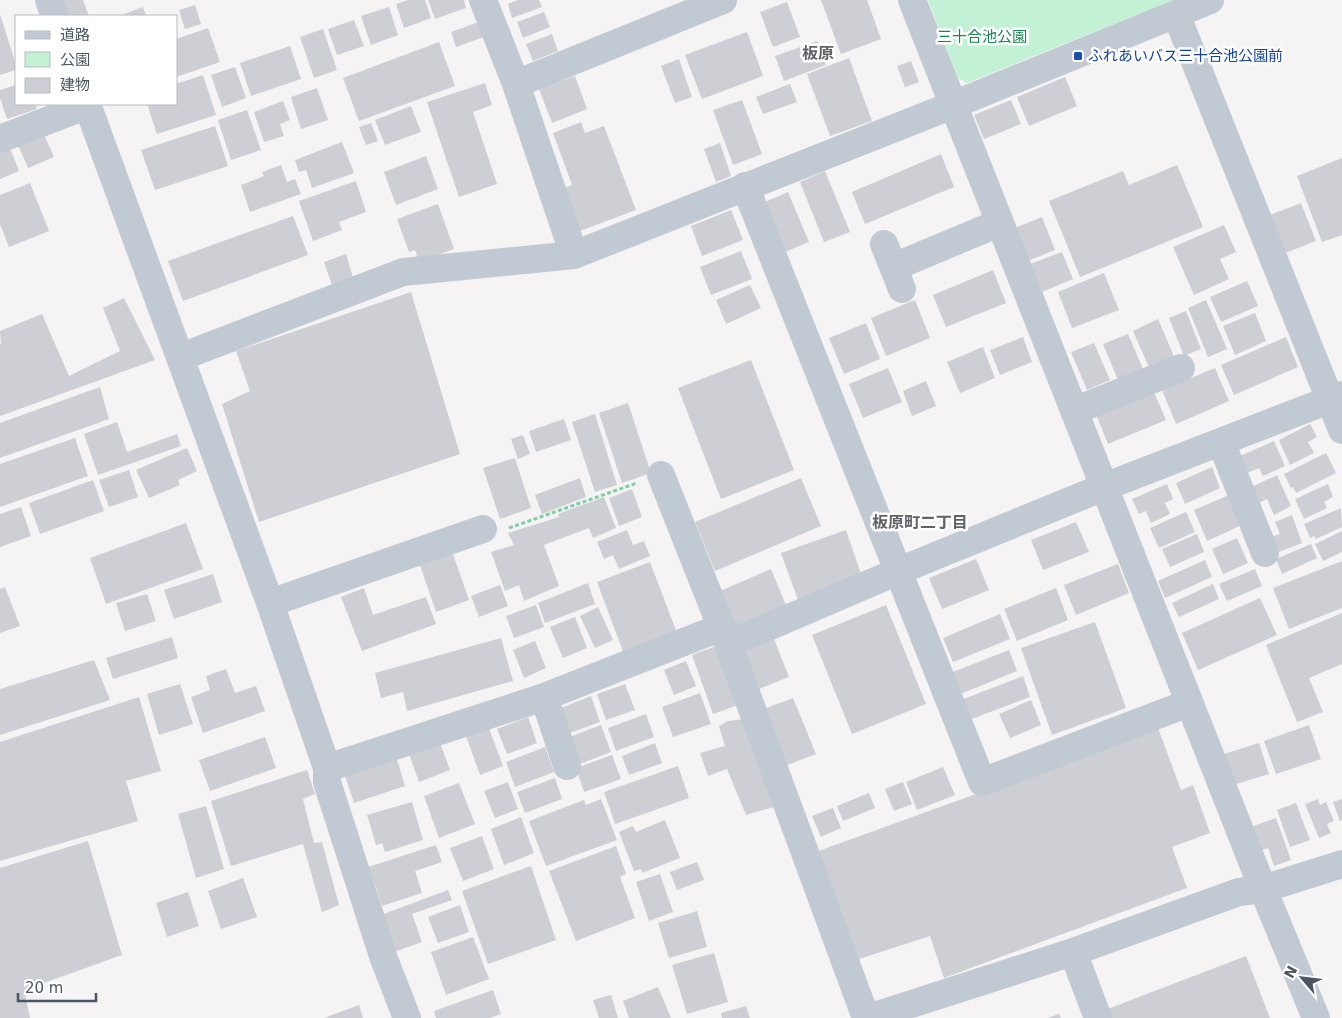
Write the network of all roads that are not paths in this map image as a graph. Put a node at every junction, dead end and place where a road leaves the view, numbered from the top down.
1 (49, 0) edge
2 (483, 0) edge
3 (723, 0) edge
4 (912, 0) edge
5 (1210, 0) edge
6 (1176, 14) junction
7 (55, 15) edge
8 (516, 84) junction
9 (85, 105) edge
10 (88, 105) edge
11 (953, 105) junction
12 (0, 139) edge
13 (745, 186) junction
14 (1000, 223) junction
15 (574, 255) junction
16 (894, 267) dead end
17 (180, 357) junction
18 (1181, 368) dead end
19 (1336, 398) edge
20 (1074, 411) junction
21 (1342, 430) edge
22 (1221, 442) junction
23 (661, 475) road end
24 (1104, 487) junction
25 (483, 529) road end
26 (1265, 552) dead end
27 (898, 571) junction
28 (270, 603) junction
29 (725, 636) junction
30 (544, 698) junction
31 (1189, 702) junction
32 (567, 766) dead end
33 (326, 768) junction
34 (1342, 864) edge
35 (1263, 889) junction
36 (1073, 952) junction
37 (407, 1018) edge
38 (867, 1018) edge
39 (1098, 1018) edge
40 (1316, 1018) edge

1 - 7 street
2 - 8 street
3 - 8 street
4 - 11 street
5 - 6 street
6 - 11 street
6 - 19 street
8 - 15 street
9 - 12 street
10 - 17 street
11 - 13 street
11 - 14 street
13 - 15 street
13 - 27 street
14 - 16 street
14 - 20 street
15 - 17 street
17 - 28 street
18 - 20 street
19 - 21 street
19 - 22 street
20 - 24 street
22 - 24 street
22 - 26 street
23 - 29 street
24 - 27 street
24 - 31 street
25 - 28 street
27 - 29 street
27 - 31 street
28 - 33 street
29 - 30 street
29 - 38 street
30 - 32 street
30 - 33 street
31 - 35 street
33 - 37 street
34 - 35 street
35 - 36 street
35 - 40 street
36 - 38 street
36 - 39 street

